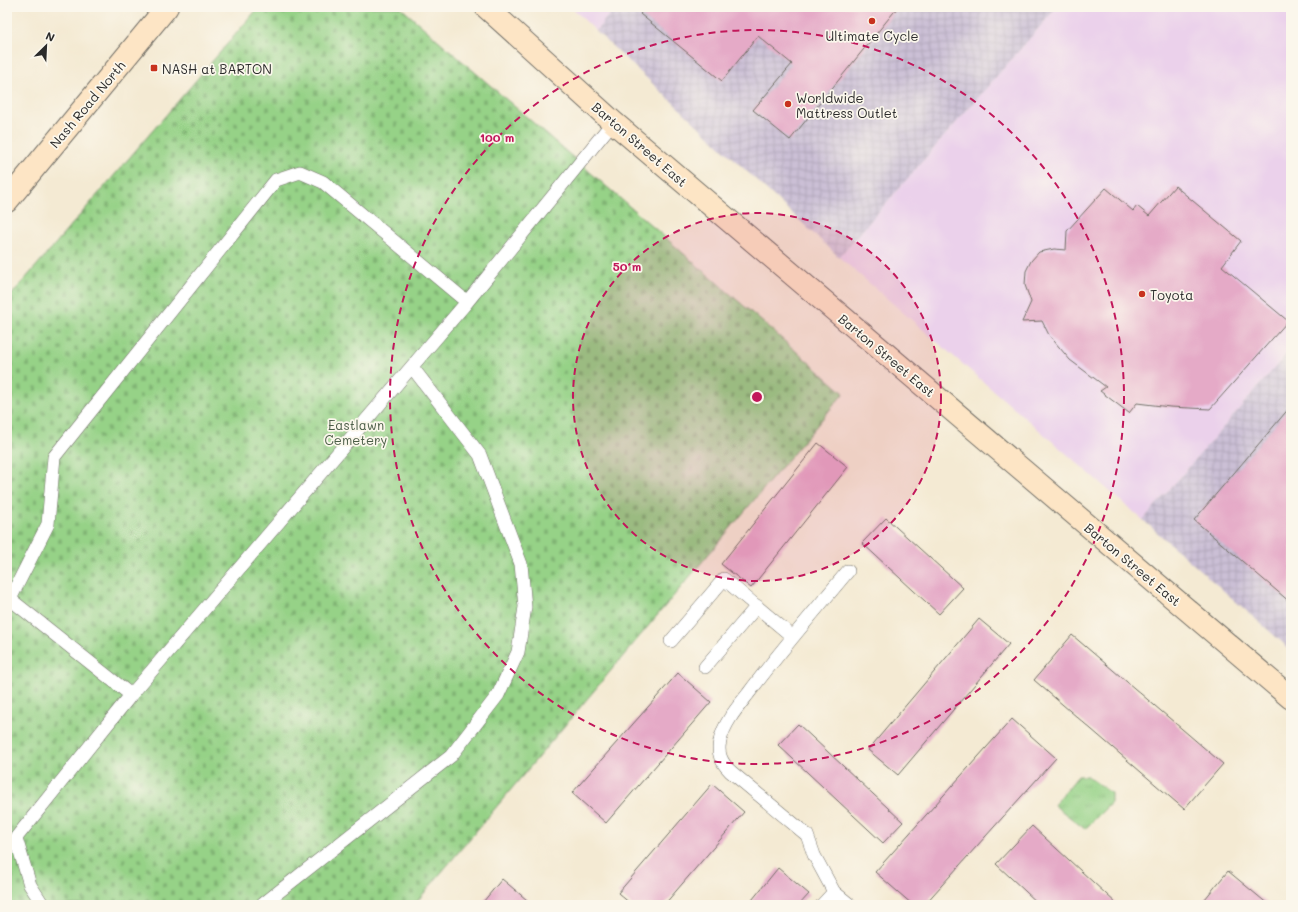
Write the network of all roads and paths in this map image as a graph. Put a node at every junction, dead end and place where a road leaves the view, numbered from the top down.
1 (167, 7) edge
2 (486, 7) edge
3 (613, 122) junction
4 (7, 201) edge
5 (467, 302) junction
6 (412, 367) junction
7 (848, 571) dead end
8 (8, 601) edge
9 (757, 606) junction
10 (793, 637) junction
11 (671, 641) dead end
12 (705, 668) dead end
13 (131, 696) junction
14 (1291, 698) edge
15 (16, 838) junction
16 (7, 849) edge
17 (834, 892) junction
18 (42, 905) edge
19 (262, 905) edge
20 (822, 905) edge
21 (850, 905) edge

1 - 4 main road, Nash Road North
2 - 3 main road, Barton Street East
3 - 5 lane
3 - 14 main road, Barton Street East
5 - 6 lane
5 - 8 lane
6 - 13 lane
6 - 19 lane
7 - 10 lane
8 - 13 lane
9 - 10 lane
9 - 11 lane
9 - 12 lane
10 - 17 lane
13 - 15 lane
15 - 16 lane
15 - 18 lane
17 - 20 lane
17 - 21 lane

